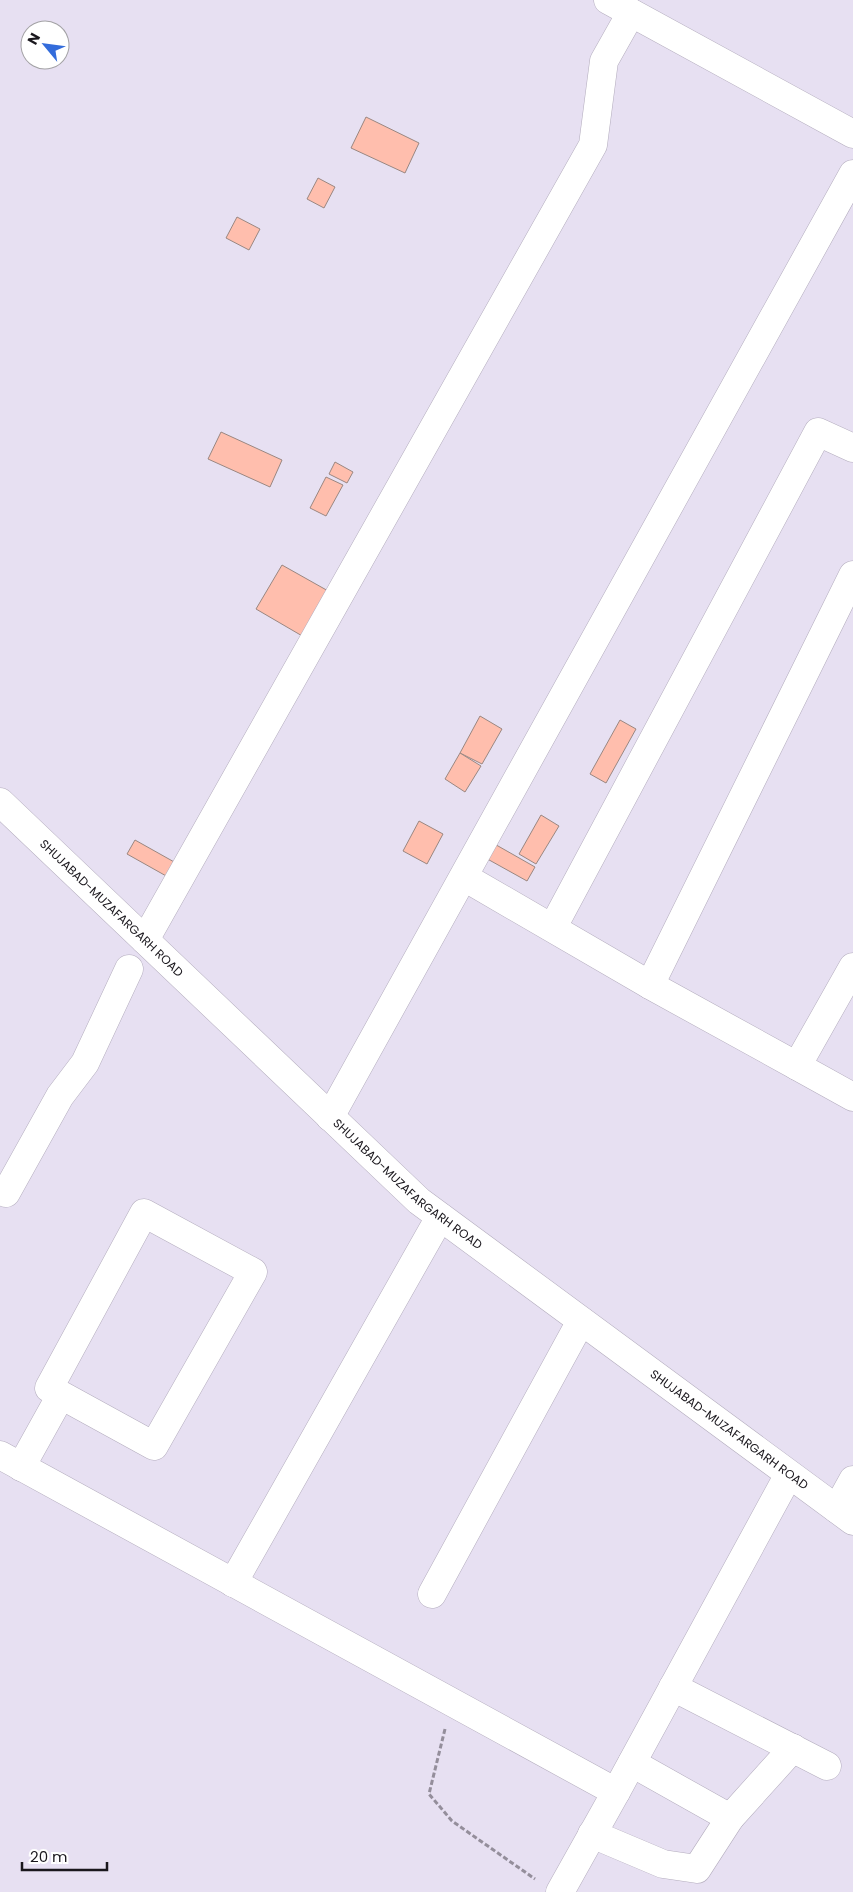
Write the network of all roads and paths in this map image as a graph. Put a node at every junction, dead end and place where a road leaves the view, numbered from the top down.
1 (620, 6) edge
2 (853, 134) edge
3 (853, 174) edge
4 (853, 448) edge
5 (853, 576) edge
6 (4, 816) edge
7 (464, 877) junction
8 (553, 927) junction
9 (145, 940) junction
10 (853, 967) edge
11 (129, 968) dead end
12 (650, 985) junction
13 (797, 1066) junction
14 (853, 1098) edge
15 (330, 1117) junction
16 (2, 1196) edge
17 (440, 1217) junction
18 (581, 1322) junction
19 (61, 1395) junction
20 (11, 1461) edge
21 (788, 1476) junction
22 (853, 1480) edge
23 (845, 1515) edge
24 (233, 1583) junction
25 (432, 1594) dead end
26 (674, 1687) junction
27 (449, 1701) junction
28 (793, 1748) junction
29 (632, 1764) junction
30 (827, 1766) dead end
31 (616, 1792) junction
32 (730, 1818) junction
33 (592, 1834) junction
34 (549, 1887) edge

1 - 2 street
1 - 9 street
3 - 7 street
4 - 8 street
5 - 12 street
6 - 9 street, SHUJABAD-MUZAFARGARH ROAD
7 - 8 street
7 - 15 street
8 - 12 street
9 - 15 street, SHUJABAD-MUZAFARGARH ROAD
10 - 13 street
11 - 16 street
12 - 13 street
13 - 14 street
15 - 17 street, SHUJABAD-MUZAFARGARH ROAD
17 - 18 street, SHUJABAD-MUZAFARGARH ROAD
17 - 24 street
18 - 21 street, SHUJABAD-MUZAFARGARH ROAD
18 - 25 street
19 - 19 street
19 - 20 street
20 - 24 street
21 - 23 street, SHUJABAD-MUZAFARGARH ROAD
21 - 26 street
22 - 23 street
24 - 27 street
26 - 28 street
26 - 29 street
27 - 31 street
27 - 34 path
28 - 30 street
28 - 32 street
29 - 31 street
29 - 32 street
31 - 33 street
32 - 33 street
33 - 34 street

